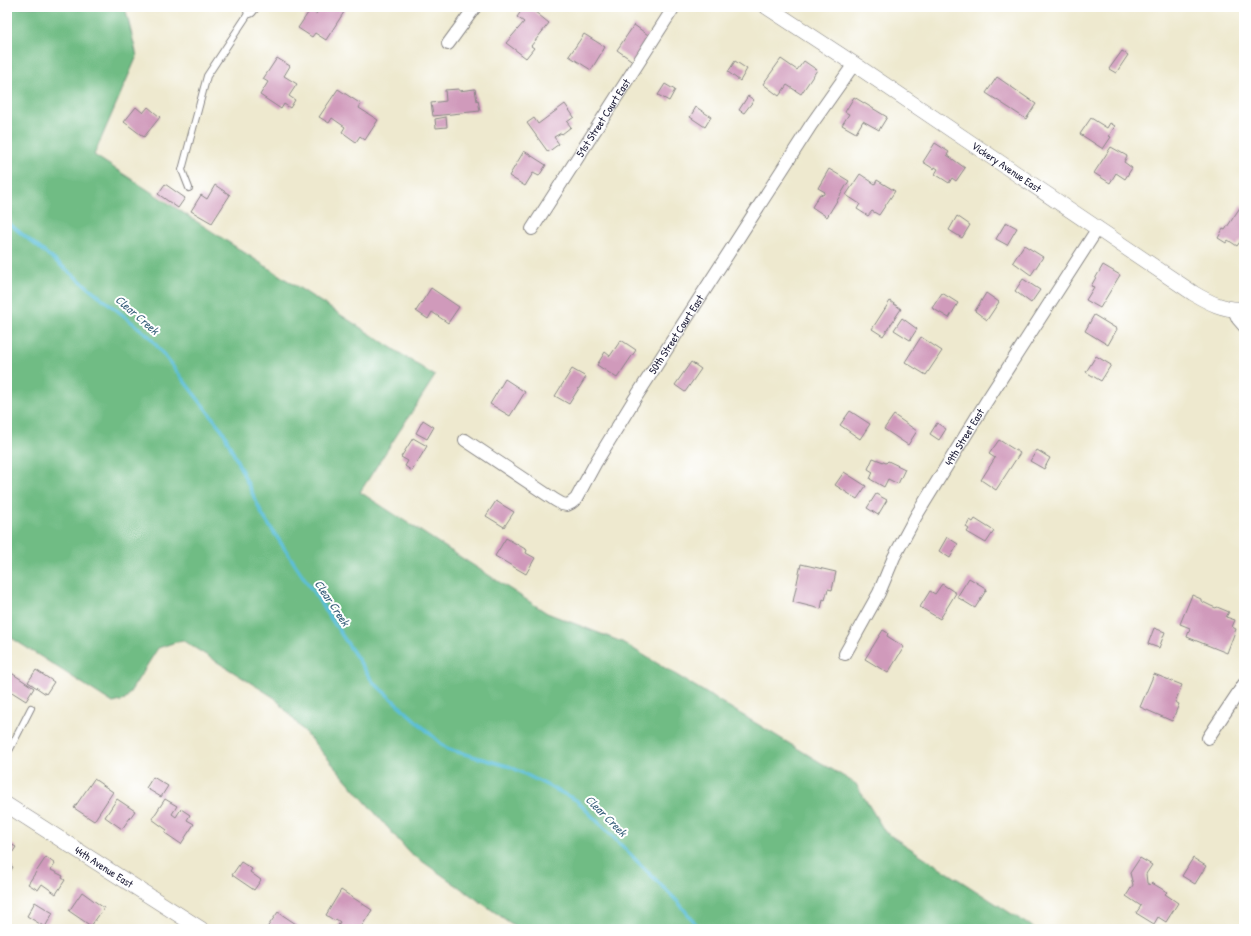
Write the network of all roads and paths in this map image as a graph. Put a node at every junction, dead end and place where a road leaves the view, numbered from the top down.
1 (475, 7) edge
2 (674, 7) edge
3 (772, 8) edge
4 (251, 9) edge
5 (448, 44) dead end
6 (854, 64) junction
7 (189, 188) dead end
8 (532, 228) dead end
9 (1098, 228) junction
10 (1239, 310) edge
11 (1244, 326) edge
12 (465, 440) dead end
13 (845, 654) dead end
14 (1244, 684) edge
15 (31, 708) dead end
16 (1208, 738) dead end
17 (7, 749) edge
18 (7, 805) edge
19 (200, 929) edge

1 - 5 street
2 - 8 street, 51st Street Court East
3 - 6 street, Vickery Avenue East
4 - 7 lane
6 - 9 street, Vickery Avenue East
6 - 12 street, 50th Street Court East
9 - 10 street, Vickery Avenue East
9 - 13 street, 49th Street East
10 - 11 street, Vickery Avenue East
14 - 16 street
15 - 17 lane
18 - 19 street, 44th Avenue East

